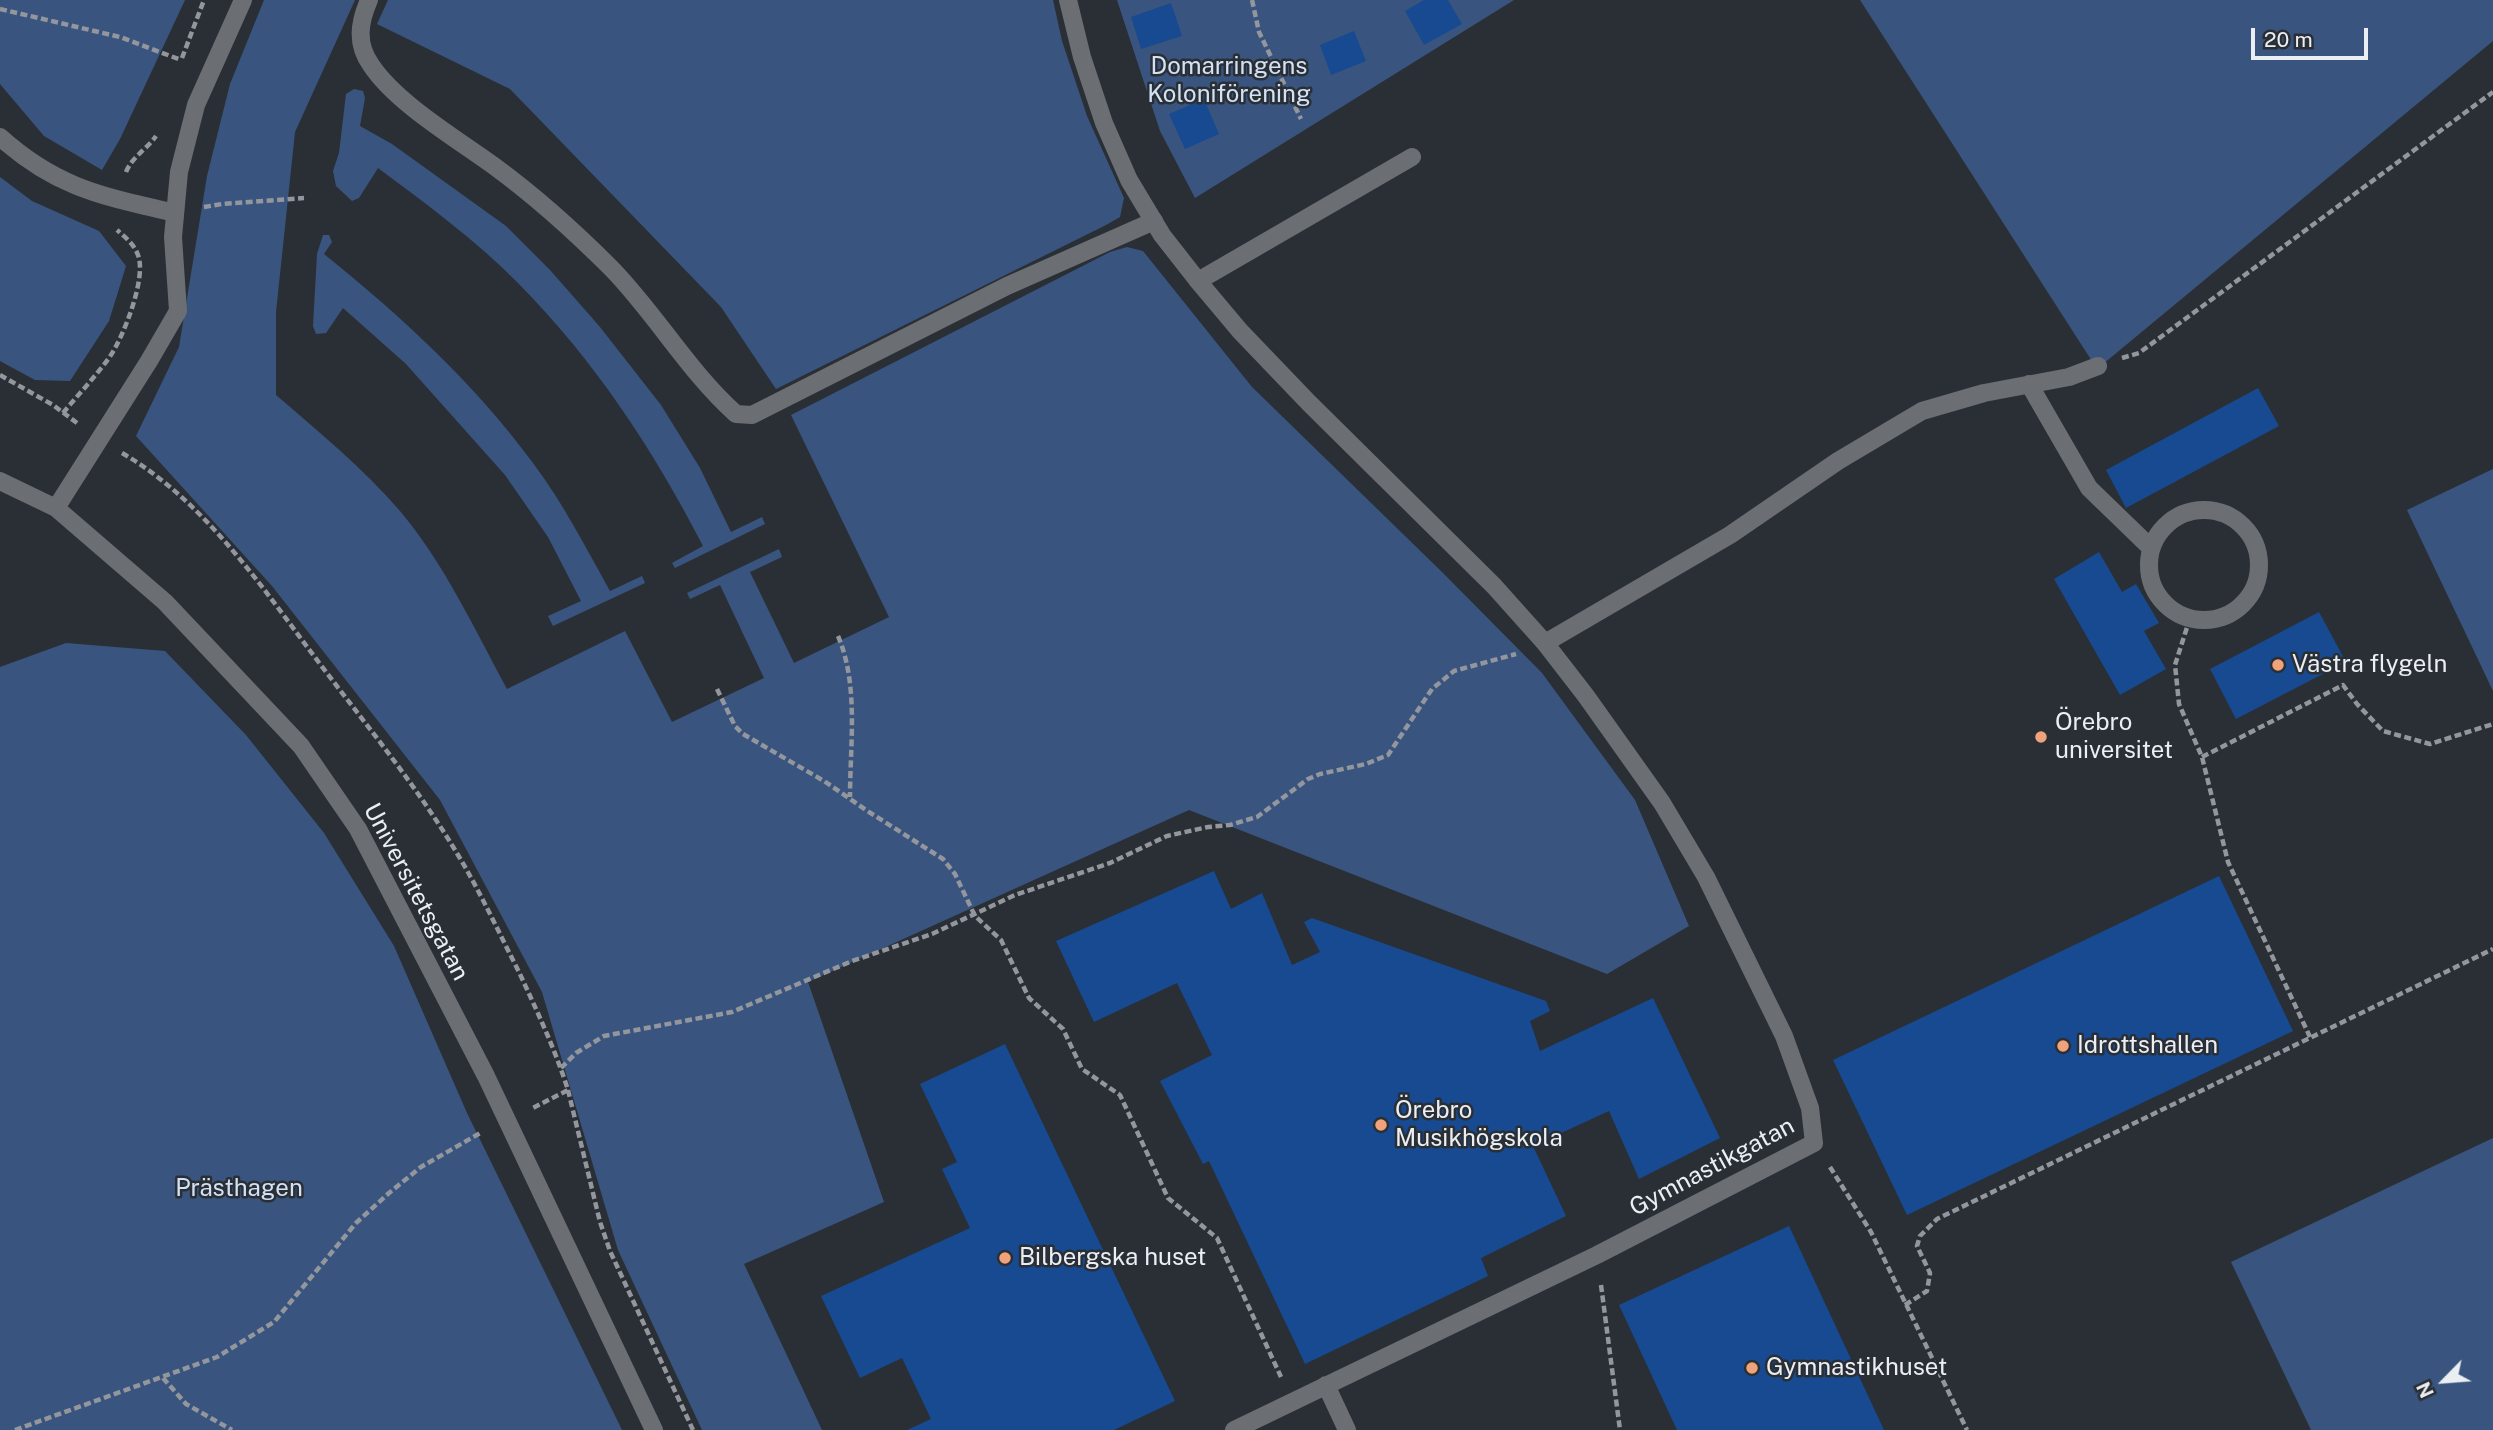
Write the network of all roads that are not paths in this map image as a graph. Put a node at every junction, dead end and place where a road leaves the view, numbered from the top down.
1 (243, 0) edge
2 (369, 0) edge
3 (1068, 0) edge
4 (0, 137) edge
5 (1412, 157) dead end
6 (175, 213) junction
7 (1154, 221) junction
8 (1198, 281) junction
9 (2098, 366) road end
10 (2029, 384) junction
11 (0, 481) edge
12 (56, 508) junction
13 (2151, 548) junction
14 (1545, 643) junction
15 (1326, 1385) junction
16 (654, 1430) edge
17 (1234, 1430) edge
18 (1346, 1430) edge

1 - 6 street
2 - 7 street
3 - 7 street, Gymnastikgatan
4 - 6 street
5 - 8 street
6 - 12 street
7 - 8 street, Gymnastikgatan
8 - 14 street, Gymnastikgatan
9 - 10 street
10 - 13 street
10 - 14 street
11 - 12 street, Universitetsgatan
12 - 16 street, Universitetsgatan
13 - 13 street
14 - 15 street, Gymnastikgatan
15 - 17 street, Gymnastikgatan
15 - 18 street

